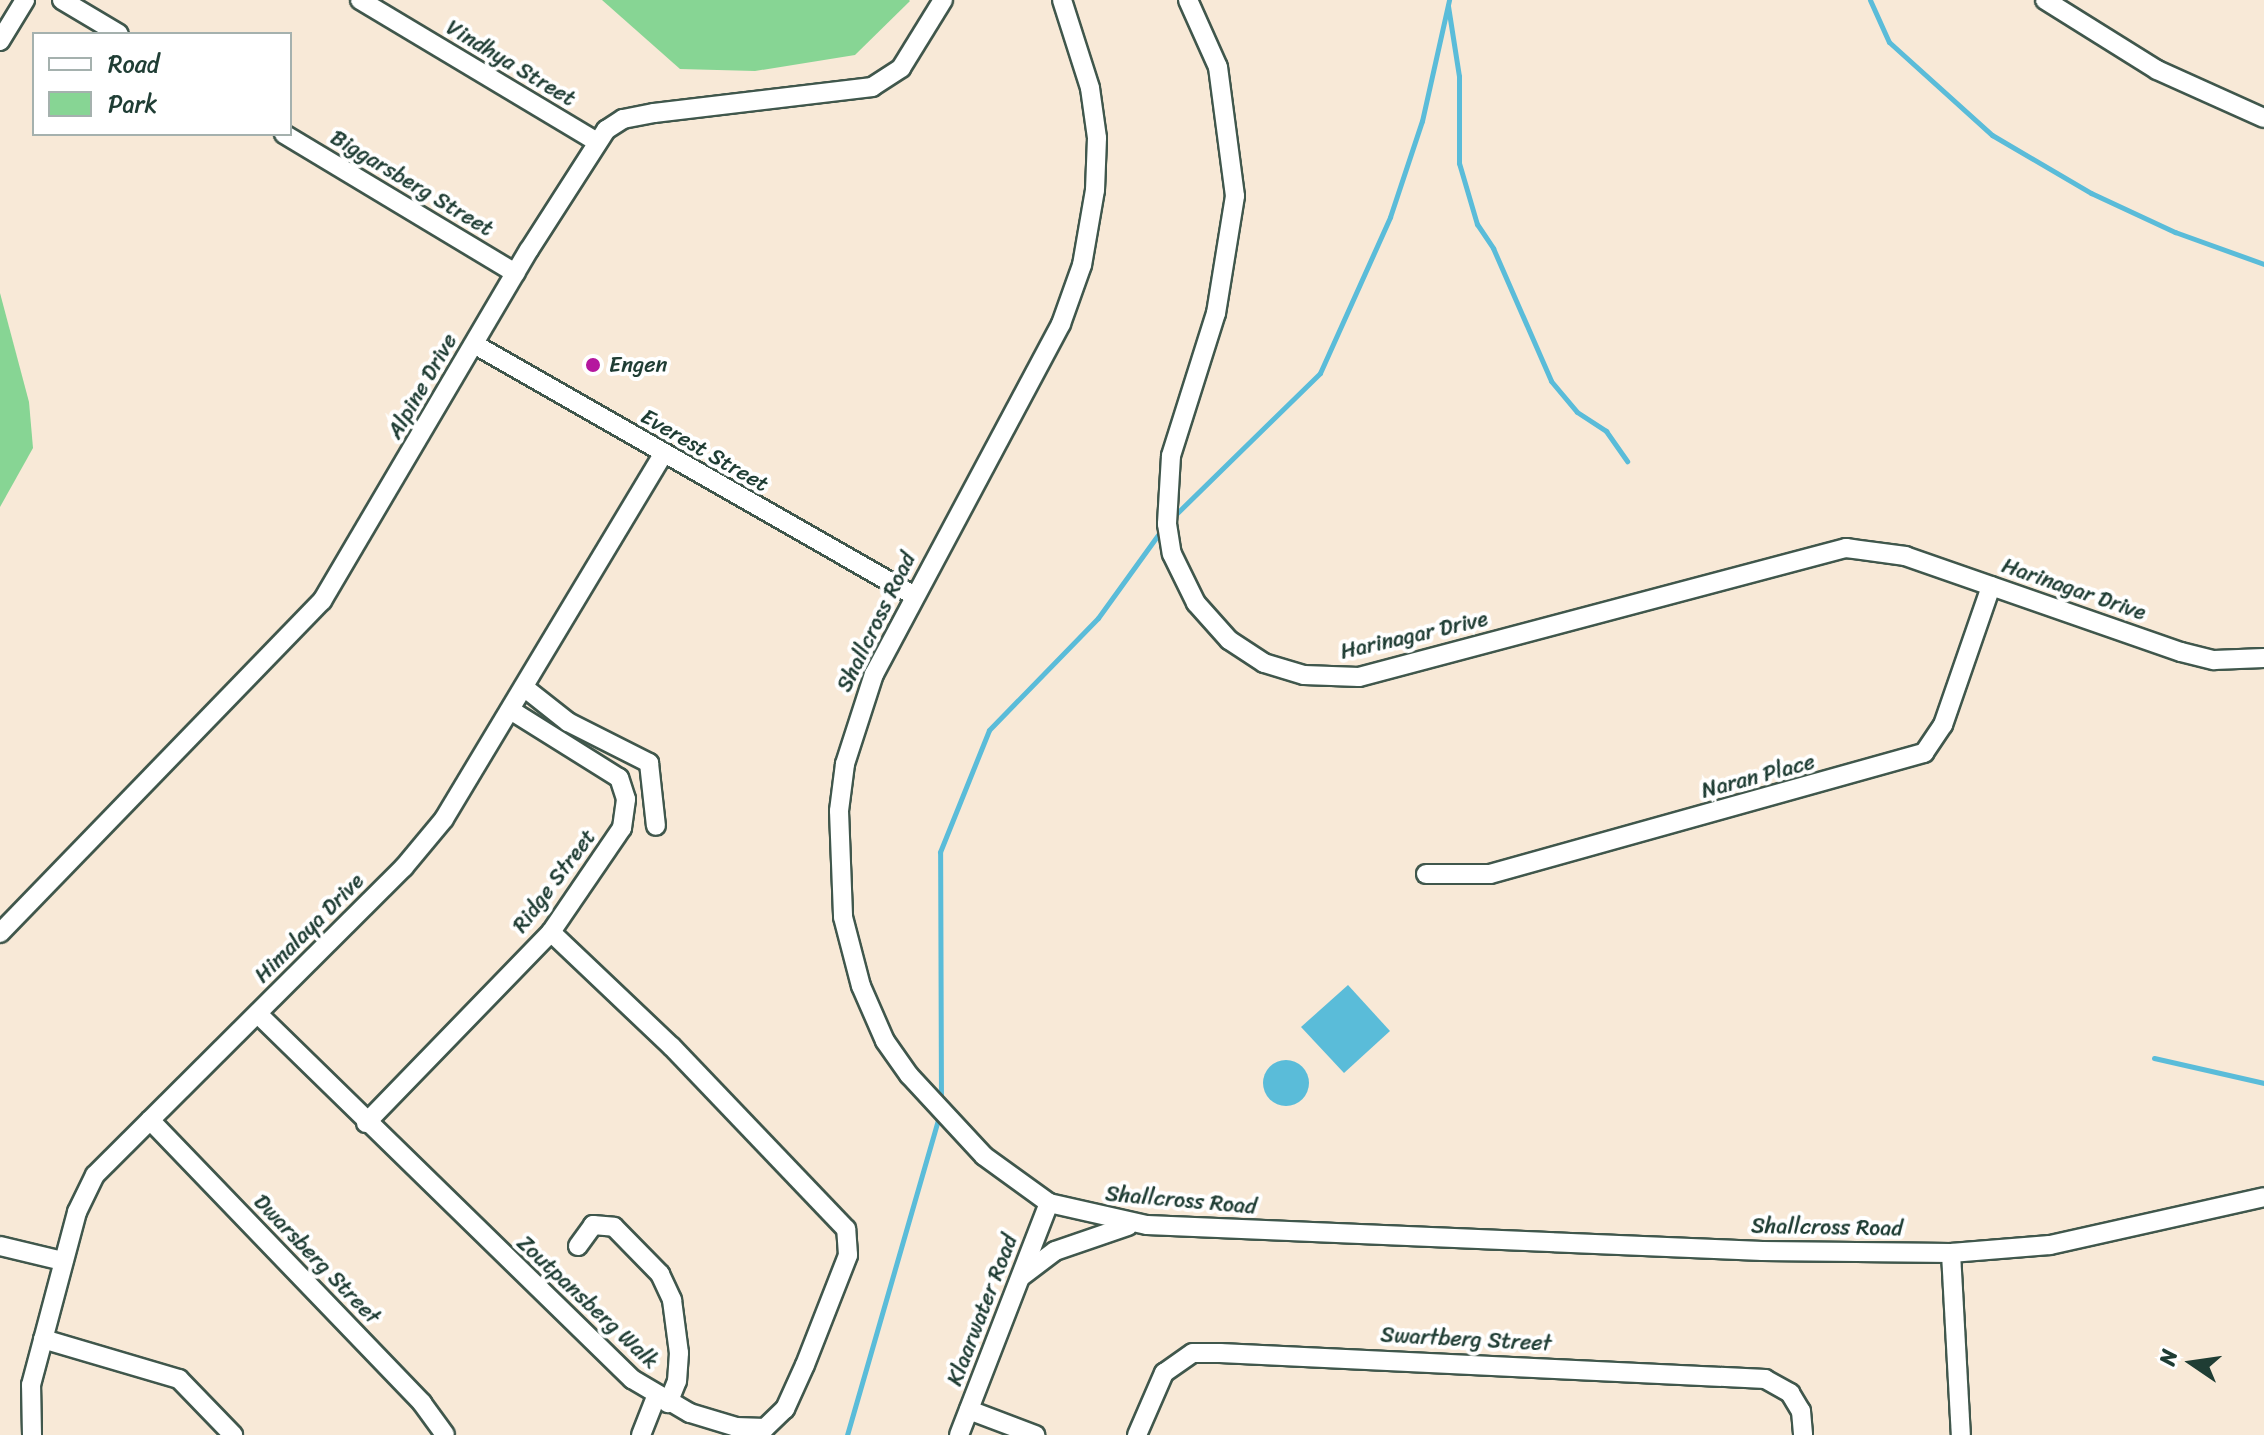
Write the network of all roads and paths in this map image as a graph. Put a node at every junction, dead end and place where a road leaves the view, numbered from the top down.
1 (25, 0) edge
2 (62, 0) edge
3 (360, 0) edge
4 (943, 0) edge
5 (1062, 0) edge
6 (1188, 0) edge
7 (2045, 0) edge
8 (116, 32) edge
9 (0, 41) edge
10 (2264, 118) edge
11 (287, 136) edge
12 (597, 142) junction
13 (515, 273) junction
14 (474, 344) junction
15 (663, 455) junction
16 (1991, 586) junction
17 (913, 595) junction
18 (2264, 658) edge
19 (525, 688) junction
20 (512, 711) junction
21 (656, 826) dead end
22 (1426, 874) dead end
23 (551, 932) junction
24 (0, 933) edge
25 (258, 1014) junction
26 (150, 1120) junction
27 (366, 1123) junction
28 (2264, 1197) edge
29 (1049, 1203) junction
30 (1135, 1224) junction
31 (0, 1246) edge
32 (578, 1246) dead end
33 (1951, 1253) junction
34 (63, 1261) junction
35 (1020, 1278) junction
36 (43, 1339) junction
37 (662, 1400) junction
38 (969, 1410) junction
39 (32, 1435) edge
40 (233, 1435) edge
41 (445, 1435) edge
42 (641, 1435) edge
43 (959, 1435) edge
44 (1035, 1435) edge
45 (1137, 1435) edge
46 (1803, 1435) edge
47 (1961, 1435) edge

1 - 9 street
2 - 8 street
3 - 12 street, Vindhya Street
4 - 12 street, Alpine Drive
5 - 17 street, Shallcross Road
6 - 16 street, Harinagar Drive
7 - 10 street
11 - 13 street, Biggarsberg Street
12 - 13 street, Alpine Drive
13 - 14 street, Alpine Drive
14 - 15 street, Everest Street
14 - 24 street, Alpine Drive
15 - 17 street, Everest Street
15 - 19 street, Himalaya Drive
16 - 18 street, Harinagar Drive
16 - 22 street, Naran Place
17 - 29 street, Shallcross Road
19 - 20 street, Himalaya Drive
19 - 21 street
20 - 23 street, Ridge Street
20 - 25 street, Himalaya Drive
23 - 27 street, Ridge Street
23 - 37 street, Zoutpansberg Walk
25 - 26 street, Himalaya Drive
25 - 27 street, Zoutpansberg Walk
26 - 34 street, Himalaya Drive
26 - 41 street, Dwarsberg Street
27 - 37 street, Zoutpansberg Walk
28 - 33 street, Shallcross Road
29 - 30 street, Shallcross Road
29 - 35 street, Klaarwater Road
30 - 33 street, Shallcross Road
30 - 35 street
31 - 34 street
32 - 37 street
33 - 47 street
34 - 36 street, Himalaya Drive
35 - 38 street, Klaarwater Road
36 - 39 street, Himalaya Drive
36 - 40 street
37 - 42 street
38 - 43 street, Klaarwater Road
38 - 44 street
45 - 46 street, Swartberg Street

